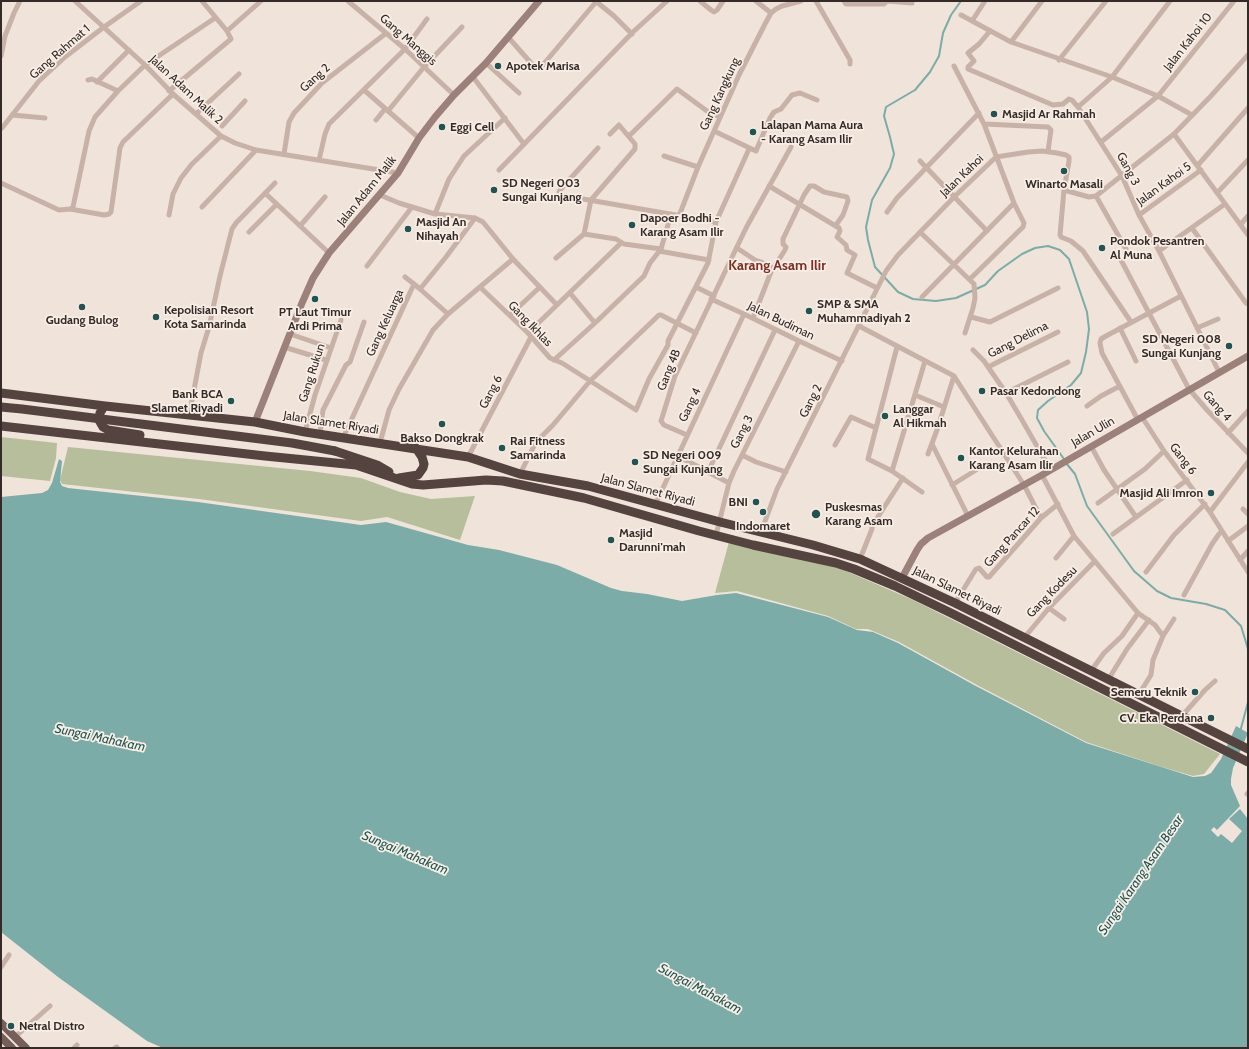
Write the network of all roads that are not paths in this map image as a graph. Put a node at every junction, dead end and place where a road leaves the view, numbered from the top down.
1 (20, 1) edge
2 (75, 1) edge
3 (141, 1) edge
4 (202, 1) edge
5 (261, 1) edge
6 (348, 1) edge
7 (539, 1) edge
8 (667, 1) edge
9 (700, 1) edge
10 (723, 1) edge
11 (756, 1) edge
12 (801, 1) edge
13 (816, 1) edge
14 (844, 1) edge
15 (985, 1) edge
16 (1042, 1) edge
17 (1106, 1) edge
18 (1170, 1) edge
19 (1234, 1) edge
20 (886, 2) edge
21 (912, 3) dead end
22 (771, 13) junction
23 (961, 15) dead end
24 (215, 18) junction
25 (427, 19) dead end
26 (972, 21) junction
27 (104, 27) junction
28 (462, 27) dead end
29 (227, 31) junction
30 (990, 31) junction
31 (385, 34) junction
32 (632, 34) junction
33 (508, 37) junction
34 (1011, 42) junction
35 (405, 49) junction
36 (129, 50) junction
37 (1248, 55) edge
38 (1, 56) edge
39 (1059, 60) junction
40 (486, 64) junction
41 (850, 64) dead end
42 (145, 65) junction
43 (954, 66) dead end
44 (424, 67) junction
45 (239, 74) dead end
46 (472, 77) junction
47 (1112, 77) junction
48 (88, 80) dead end
49 (97, 82) junction
50 (364, 90) junction
51 (118, 91) junction
52 (171, 92) junction
53 (519, 93) dead end
54 (454, 95) junction
55 (1158, 96) junction
56 (817, 100) dead end
57 (245, 101) dead end
58 (1078, 107) junction
59 (1248, 108) edge
60 (387, 110) junction
61 (979, 113) junction
62 (196, 114) junction
63 (12, 115) junction
64 (1192, 115) junction
65 (720, 117) junction
66 (45, 118) dead end
67 (505, 118) junction
68 (376, 120) dead end
69 (984, 124) junction
70 (2, 128) dead end
71 (220, 131) junction
72 (714, 131) junction
73 (610, 134) dead end
74 (1174, 134) junction
75 (629, 136) junction
76 (419, 138) junction
77 (1101, 142) junction
78 (524, 144) junction
79 (791, 147) dead end
80 (598, 148) dead end
81 (749, 148) junction
82 (256, 150) junction
83 (1048, 151) junction
84 (284, 154) junction
85 (664, 156) dead end
86 (996, 157) junction
87 (319, 160) junction
88 (1248, 160) edge
89 (920, 161) dead end
90 (1198, 165) junction
91 (698, 167) junction
92 (926, 167) junction
93 (499, 170) dead end
94 (1201, 170) junction
95 (398, 173) junction
96 (1122, 176) junction
97 (275, 183) dead end
98 (1, 184) edge
99 (769, 186) junction
100 (1064, 190) junction
101 (265, 193) junction
102 (1217, 193) junction
103 (380, 195) junction
104 (1096, 196) junction
105 (325, 197) dead end
106 (954, 197) junction
107 (591, 200) junction
108 (1014, 203) junction
109 (277, 204) junction
110 (800, 204) junction
111 (1225, 204) junction
112 (202, 207) dead end
113 (412, 207) junction
114 (70, 209) junction
115 (887, 212) dead end
116 (435, 214) junction
117 (671, 214) junction
118 (169, 215) dead end
119 (1139, 215) junction
120 (679, 216) junction
121 (1248, 216) edge
122 (475, 218) junction
123 (716, 222) junction
124 (1241, 224) junction
125 (836, 225) junction
126 (300, 226) junction
127 (1192, 228) junction
128 (987, 231) junction
129 (249, 232) dead end
130 (920, 232) junction
131 (584, 234) junction
132 (1248, 234) edge
133 (621, 243) junction
134 (737, 248) junction
135 (1126, 249) dead end
136 (660, 250) junction
137 (1159, 251) junction
138 (329, 253) junction
139 (556, 258) dead end
140 (513, 260) junction
141 (708, 260) junction
142 (1121, 260) dead end
143 (954, 264) junction
144 (367, 266) dead end
145 (773, 269) junction
146 (405, 277) dead end
147 (882, 279) joint
148 (972, 282) junction
149 (414, 284) junction
150 (480, 287) junction
151 (540, 287) junction
152 (696, 287) junction
153 (877, 288) junction
154 (1058, 288) dead end
155 (420, 289) junction
156 (570, 293) junction
157 (1181, 296) junction
158 (922, 297) dead end
159 (712, 298) junction
160 (1248, 304) edge
161 (557, 305) junction
162 (1150, 313) junction
163 (448, 314) junction
164 (744, 314) junction
165 (510, 315) junction
166 (971, 317) junction
167 (754, 318) junction
168 (1218, 318) dead end
169 (340, 320) dead end
170 (364, 322) dead end
171 (1131, 322) junction
172 (595, 323) junction
173 (677, 324) junction
174 (859, 326) junction
175 (1120, 328) junction
176 (1198, 328) junction
177 (775, 330) junction
178 (1058, 332) dead end
179 (696, 333) junction
180 (965, 333) dead end
181 (290, 334) junction
182 (530, 335) junction
183 (798, 341) junction
184 (284, 347) junction
185 (897, 347) junction
186 (330, 348) junction
187 (972, 350) dead end
188 (1248, 356) edge
189 (326, 360) junction
190 (554, 360) junction
191 (842, 361) junction
192 (925, 361) junction
193 (1136, 361) dead end
194 (1068, 362) dead end
195 (988, 367) junction
196 (1219, 372) junction
197 (954, 376) junction
198 (590, 381) junction
199 (1120, 386) junction
200 (1189, 389) junction
201 (1, 393) edge
202 (1006, 393) junction
203 (915, 395) junction
204 (106, 406) junction
205 (1087, 406) dead end
206 (1, 407) edge
207 (944, 407) junction
208 (1248, 411) edge
209 (189, 416) junction
210 (1140, 418) junction
211 (255, 422) junction
212 (1, 426) edge
213 (876, 428) junction
214 (305, 432) junction
215 (1228, 433) junction
216 (320, 434) junction
217 (687, 435) junction
218 (343, 438) junction
219 (380, 443) junction
220 (932, 444) junction
221 (835, 445) dead end
222 (1091, 446) junction
223 (201, 448) junction
224 (416, 448) junction
225 (1164, 451) junction
226 (1248, 453) edge
227 (928, 454) dead end
228 (742, 455) junction
229 (678, 456) junction
230 (468, 457) junction
231 (1248, 462) edge
232 (1050, 469) junction
233 (976, 470) dead end
234 (892, 471) junction
235 (708, 472) junction
236 (786, 472) junction
237 (520, 474) junction
238 (1042, 475) junction
239 (396, 478) junction
240 (903, 478) junction
241 (1187, 480) junction
242 (729, 483) junction
243 (1024, 484) junction
244 (952, 485) junction
245 (1117, 490) junction
246 (922, 492) dead end
247 (1098, 503) dead end
248 (1058, 504) junction
249 (1204, 504) junction
250 (655, 505) junction
251 (1244, 508) dead end
252 (1210, 512) junction
253 (1248, 514) edge
254 (968, 516) junction
255 (1136, 517) junction
256 (704, 518) junction
257 (1041, 518) junction
258 (720, 522) junction
259 (1248, 526) edge
260 (699, 531) junction
261 (1222, 531) junction
262 (761, 532) junction
263 (1113, 534) dead end
264 (716, 535) junction
265 (1074, 536) junction
266 (1228, 541) junction
267 (1248, 551) edge
268 (1056, 558) dead end
269 (860, 559) junction
270 (1240, 560) junction
271 (1095, 561) junction
272 (1146, 572) dead end
273 (1248, 572) edge
274 (902, 578) junction
275 (1184, 595) dead end
276 (955, 602) junction
277 (1049, 608) junction
278 (976, 613) junction
279 (1138, 613) junction
280 (1064, 619) dead end
281 (1174, 619) dead end
282 (1149, 620) junction
283 (971, 623) junction
284 (1163, 636) junction
285 (1024, 638) junction
286 (1091, 671) junction
287 (1108, 680) junction
288 (1215, 682) dead end
289 (1139, 694) junction
290 (1181, 717) junction
291 (1248, 749) edge
292 (1245, 761) edge
293 (9, 955) dead end
294 (1, 968) edge
295 (50, 1006) dead end
296 (1, 1023) edge
297 (1, 1037) edge
298 (15, 1037) junction
299 (12, 1048) edge
300 (26, 1048) edge

1 - 38 street
2 - 27 street, Jalan Adam Malik 2
3 - 27 street, Gang Rahmat 1
4 - 24 street
5 - 29 street
6 - 31 street, Gang Manggis
7 - 33 street, Jalan Adam Malik
8 - 32 street
9 - 10 street
11 - 22 street
12 - 22 street
13 - 41 street
14 - 20 street
15 - 26 street
16 - 34 street
17 - 39 street
18 - 47 street
19 - 55 street, Jalan Kahoi 10
20 - 21 street
22 - 65 street, Gang Kangkung
23 - 26 street
24 - 29 street
24 - 42 street
25 - 35 street
26 - 30 street
27 - 36 street, Jalan Adam Malik 2
27 - 63 street, Gang Rahmat 1
28 - 44 street
29 - 52 street
30 - 34 street
30 - 58 street
31 - 35 street, Gang Manggis
31 - 84 street, Gang 2
32 - 33 street
32 - 78 street
33 - 40 street, Jalan Adam Malik
34 - 39 street
35 - 44 street, Gang Manggis
35 - 50 street
36 - 42 street, Jalan Adam Malik 2
36 - 49 street
37 - 64 street
39 - 47 street
40 - 46 street, Jalan Adam Malik
40 - 53 street
42 - 51 street
42 - 52 street, Jalan Adam Malik 2
43 - 61 street
44 - 54 street, Gang Manggis
44 - 60 street
45 - 62 street
46 - 54 street, Jalan Adam Malik
46 - 67 street
47 - 55 street
47 - 58 street
48 - 49 street
49 - 51 street
50 - 60 street
50 - 87 street
51 - 114 street
52 - 62 street, Jalan Adam Malik 2
52 - 114 street
54 - 76 street, Jalan Adam Malik
55 - 64 street
55 - 77 street, Jalan Kahoi 10
56 - 81 street
57 - 71 street
58 - 77 street, Gang 3
59 - 90 street
60 - 68 street
60 - 76 street
61 - 69 street
61 - 92 street
62 - 71 street, Jalan Adam Malik 2
63 - 66 street
63 - 70 street, Gang Rahmat 1
64 - 74 street
65 - 72 street, Gang Kangkung
65 - 75 street
67 - 78 street
67 - 116 street
69 - 83 street
69 - 86 street
71 - 82 street, Jalan Adam Malik 2
71 - 118 street
72 - 81 street
72 - 91 street, Gang Kangkung
73 - 75 street
74 - 90 street
74 - 96 street
75 - 107 street
76 - 95 street, Jalan Adam Malik
77 - 96 street, Gang 3
78 - 93 street
79 - 99 street, Gang 4B
80 - 107 street
81 - 123 street
82 - 84 street, Jalan Adam Malik 2
82 - 112 street
83 - 86 street, Jalan Kahoi
83 - 100 street, Jalan Kahoi
84 - 87 street, Jalan Adam Malik 2
85 - 91 street
86 - 106 street, Jalan Kahoi
86 - 108 street
87 - 95 street, Jalan Adam Malik 2
88 - 102 street
89 - 92 street
90 - 94 street
91 - 120 street, Gang Kangkung
92 - 106 street
92 - 115 street
94 - 102 street
94 - 119 street, Jalan Kahoi 5
95 - 103 street, Jalan Adam Malik
96 - 104 street
96 - 119 street, Gang 3
97 - 101 street
98 - 114 street
99 - 110 street
99 - 134 street, Gang 4B
100 - 104 street
100 - 171 street, Jalan Kahoi
101 - 109 street
101 - 209 street
102 - 111 street
103 - 113 street
103 - 138 street, Jalan Adam Malik
104 - 135 street
105 - 126 street
106 - 128 street
106 - 130 street, Jalan Kahoi
107 - 117 street
107 - 131 street
108 - 128 street
108 - 148 street
109 - 126 street
109 - 129 street
110 - 125 street
110 - 125 street
110 - 145 street
111 - 124 street
111 - 127 street
113 - 116 street
113 - 144 street
116 - 122 street
117 - 120 street
117 - 136 street
119 - 137 street, Gang 3
120 - 123 street
121 - 124 street
122 - 140 street
122 - 155 street, Gang Keluarga
123 - 141 street
124 - 132 street
125 - 153 street
126 - 138 street
127 - 137 street
127 - 160 street
128 - 143 street
130 - 143 street
130 - 147 street, Jalan Kahoi
131 - 133 street
131 - 139 street
133 - 136 street
133 - 156 street, Gang 6
134 - 145 street
134 - 159 street, Gang 4B
136 - 141 street
136 - 172 street
137 - 157 street, Gang 3
138 - 181 street, Jalan Adam Malik
140 - 150 street
140 - 151 street
141 - 152 street
142 - 162 street, Gang 4
143 - 148 street
143 - 158 street
145 - 167 street
146 - 149 street
147 - 153 street, Gang 2
148 - 166 street
149 - 155 street, Gang Keluarga
149 - 218 street, Gang Keluarga
150 - 163 street
150 - 165 street, Gang Ikhlas
151 - 161 street
151 - 165 street
152 - 159 street, Jalan Budiman
152 - 173 street
153 - 174 street, Gang 2
154 - 166 street
155 - 163 street
156 - 161 street, Gang 6
156 - 172 street
157 - 162 street
157 - 176 street, Gang 3
159 - 164 street, Jalan Budiman
159 - 179 street, Gang 4B
161 - 182 street, Gang 6
162 - 171 street
162 - 200 street, Gang 4
163 - 219 street
164 - 167 street, Jalan Budiman
164 - 217 street, Gang 4
165 - 182 street, Gang Ikhlas
166 - 180 street
167 - 177 street, Jalan Budiman
168 - 176 street
169 - 186 street, Gang Rukun
170 - 216 street
171 - 175 street
172 - 190 street
173 - 179 street
173 - 198 street
173 - 198 street, Gang Ikhlas
174 - 185 street
174 - 191 street, Gang 2
175 - 193 street
175 - 199 street, Gang 6
176 - 196 street, Gang 3
177 - 183 street, Jalan Budiman
177 - 235 street
178 - 195 street, Gang Delima
179 - 217 street, Gang 4B
181 - 184 street, Jalan Adam Malik
181 - 186 street
182 - 190 street, Gang Ikhlas
182 - 230 street, Gang 6
183 - 191 street, Jalan Budiman
183 - 228 street, Gang 3
184 - 189 street
184 - 211 street, Jalan Adam Malik
185 - 192 street
185 - 213 street
186 - 189 street, Gang Rukun
187 - 195 street
188 - 196 street, Jalan Ulin
189 - 214 street, Gang Rukun
190 - 198 street, Gang Ikhlas
191 - 236 street, Gang 2
192 - 197 street
192 - 203 street
194 - 202 street
195 - 202 street
196 - 200 street, Jalan Ulin
197 - 207 street
197 - 243 street
198 - 237 street
199 - 205 street
199 - 210 street, Gang 6
200 - 210 street, Jalan Ulin
200 - 215 street, Gang 4
201 - 204 highway, Jalan Slamet Riyadi
202 - 232 street
203 - 207 street
203 - 234 street
204 - 209 highway, Jalan Slamet Riyadi
204 - 223 highway
206 - 239 highway, Jalan Slamet Riyadi, bridge
207 - 220 street
208 - 215 street
209 - 211 highway, Jalan Slamet Riyadi
210 - 222 street, Jalan Ulin
210 - 225 street, Gang 6
211 - 214 highway, Jalan Slamet Riyadi
212 - 223 highway, Jalan Slamet Riyadi
213 - 221 street
213 - 234 street
214 - 216 highway, Jalan Slamet Riyadi
215 - 226 street, Gang 4
216 - 218 highway, Jalan Slamet Riyadi
217 - 229 street, Gang 4
218 - 219 highway, Jalan Slamet Riyadi
219 - 224 highway, Jalan Slamet Riyadi
220 - 227 street
220 - 244 street
222 - 232 street, Jalan Ulin
222 - 245 street
223 - 239 highway, Jalan Slamet Riyadi
224 - 230 highway, Jalan Slamet Riyadi
224 - 239 highway
225 - 241 street, Gang 6
225 - 245 street
228 - 236 street
228 - 242 street, Gang 3
229 - 235 street
229 - 250 street, Gang 4
230 - 237 highway, Jalan Slamet Riyadi
231 - 252 street
232 - 238 street, Jalan Ulin
233 - 244 street
234 - 240 street
235 - 242 street
236 - 262 street, Gang 2
237 - 250 highway, Jalan Slamet Riyadi
238 - 243 street, Jalan Ulin
238 - 248 street
239 - 260 highway, Jalan Slamet Riyadi
240 - 246 street
240 - 269 street
241 - 249 street, Gang 6
241 - 255 street
242 - 258 street, Gang 3
243 - 254 street, Jalan Ulin
243 - 257 street
244 - 254 street
245 - 247 street
245 - 255 street
248 - 257 street, Gang Pancar 12
248 - 265 street
249 - 252 street, Gang 6
249 - 272 street
250 - 256 highway, Jalan Slamet Riyadi
251 - 253 street
252 - 261 street, Gang 6
254 - 274 street, Jalan Ulin
255 - 263 street
256 - 258 highway, Jalan Slamet Riyadi
256 - 260 highway
257 - 276 street, Gang Pancar 12
258 - 262 highway, Jalan Slamet Riyadi
258 - 264 street, Gang 3
259 - 266 street
260 - 264 highway, Jalan Slamet Riyadi
261 - 266 street, Gang 6
261 - 275 street
262 - 269 highway, Jalan Slamet Riyadi
264 - 283 highway, Jalan Slamet Riyadi
265 - 268 street
265 - 271 street
266 - 270 street, Gang 6
267 - 270 street
269 - 274 highway, Jalan Slamet Riyadi
270 - 273 street, Gang 6
271 - 277 street, Gang Kodesu
271 - 279 street
274 - 276 highway, Jalan Slamet Riyadi
276 - 278 highway, Jalan Slamet Riyadi
277 - 280 street
277 - 285 street, Gang Kodesu
278 - 283 highway
278 - 285 highway, Jalan Slamet Riyadi
279 - 282 street
279 - 286 street
281 - 284 street
282 - 284 street
282 - 287 street
283 - 292 highway, Jalan Slamet Riyadi
284 - 289 street
285 - 286 highway, Jalan Slamet Riyadi
286 - 287 highway, Jalan Slamet Riyadi
287 - 289 highway, Jalan Slamet Riyadi
288 - 290 street
289 - 290 highway, Jalan Slamet Riyadi
290 - 291 highway, Jalan Slamet Riyadi
293 - 294 street
295 - 298 street
296 - 298 main road
297 - 299 main road
298 - 300 main road

